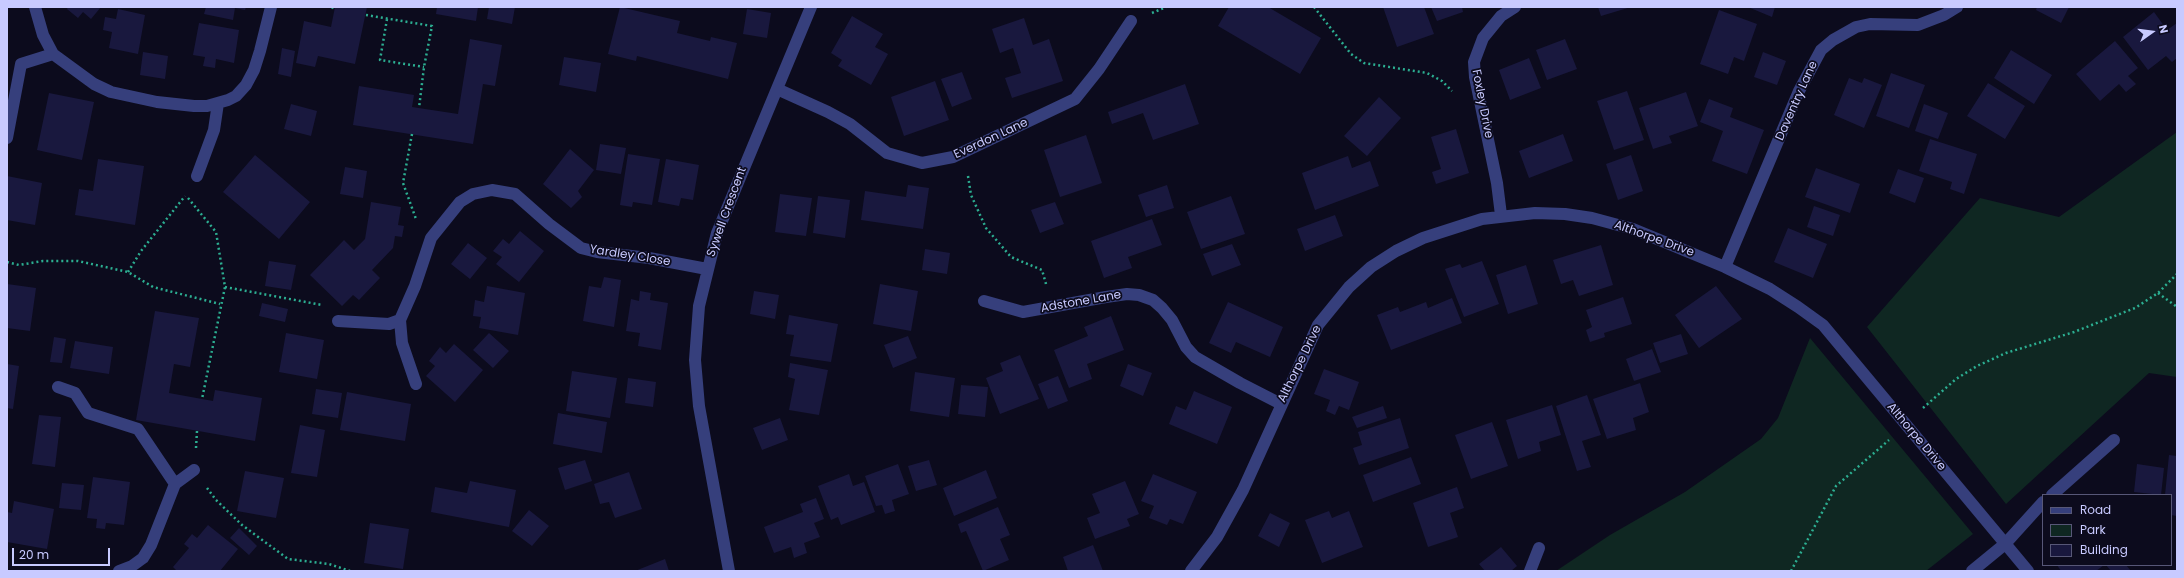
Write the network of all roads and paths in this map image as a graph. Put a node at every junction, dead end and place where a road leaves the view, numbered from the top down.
1 (35, 7) edge
2 (271, 7) edge
3 (811, 7) edge
4 (1314, 7) edge
5 (1515, 7) edge
6 (1957, 7) edge
7 (366, 15) dead end
8 (387, 18) junction
9 (1131, 21) dead end
10 (53, 54) junction
11 (424, 67) junction
12 (778, 89) junction
13 (218, 103) junction
14 (1480, 103) junction
15 (419, 108) dead end
16 (412, 134) dead end
17 (7, 138) edge
18 (968, 152) junction
19 (197, 176) joint
20 (186, 196) junction
21 (1501, 215) junction
22 (431, 238) junction
23 (7, 262) edge
24 (1725, 267) junction
25 (707, 269) junction
26 (128, 272) junction
27 (2177, 274) edge
28 (225, 287) junction
29 (2158, 293) junction
30 (984, 301) dead end
31 (220, 304) junction
32 (2177, 307) edge
33 (1052, 308) junction
34 (400, 320) junction
35 (338, 321) joint
36 (416, 384) dead end
37 (58, 387) dead end
38 (202, 399) dead end
39 (1281, 404) junction
40 (1906, 424) junction
41 (2114, 440) dead end
42 (194, 470) joint
43 (175, 484) junction
44 (2053, 494) edge
45 (2042, 503) edge
46 (2005, 544) junction
47 (1539, 548) dead end
48 (119, 571) edge
49 (350, 571) edge
50 (729, 571) edge
51 (1191, 571) edge
52 (1530, 571) edge
53 (1791, 571) edge
54 (1972, 571) edge
55 (2028, 571) edge

1 - 10 street
2 - 13 street
3 - 12 street, Sywell Crescent
4 - 14 path
5 - 14 street, Foxley Drive
6 - 24 street, Daventry Lane
7 - 8 path
8 - 11 path
8 - 11 path
9 - 18 street, Everdon Lane
10 - 13 street
10 - 17 street
11 - 15 path
12 - 18 street, Everdon Lane
12 - 25 street, Sywell Crescent
13 - 19 street
14 - 21 street, Foxley Drive
16 - 22 path
18 - 33 path
19 - 20 path
20 - 26 path
20 - 28 path
21 - 24 street, Althorpe Drive
21 - 39 street, Althorpe Drive
22 - 25 street, Yardley Close
22 - 34 street, Yardley Close
23 - 26 path
24 - 40 street, Althorpe Drive
25 - 50 street, Sywell Crescent
26 - 31 path
27 - 29 path
28 - 31 path
28 - 35 path
29 - 32 path
29 - 40 path
30 - 33 street, Adstone Lane
31 - 38 path
33 - 39 street, Adstone Lane
34 - 35 street
34 - 36 street
37 - 43 street
39 - 51 street, Althorpe Drive
40 - 46 street, Althorpe Drive
40 - 53 path
41 - 44 street
42 - 43 street
42 - 49 path
43 - 48 street
45 - 46 street
46 - 54 street
46 - 55 street, Althorpe Drive
47 - 52 street

